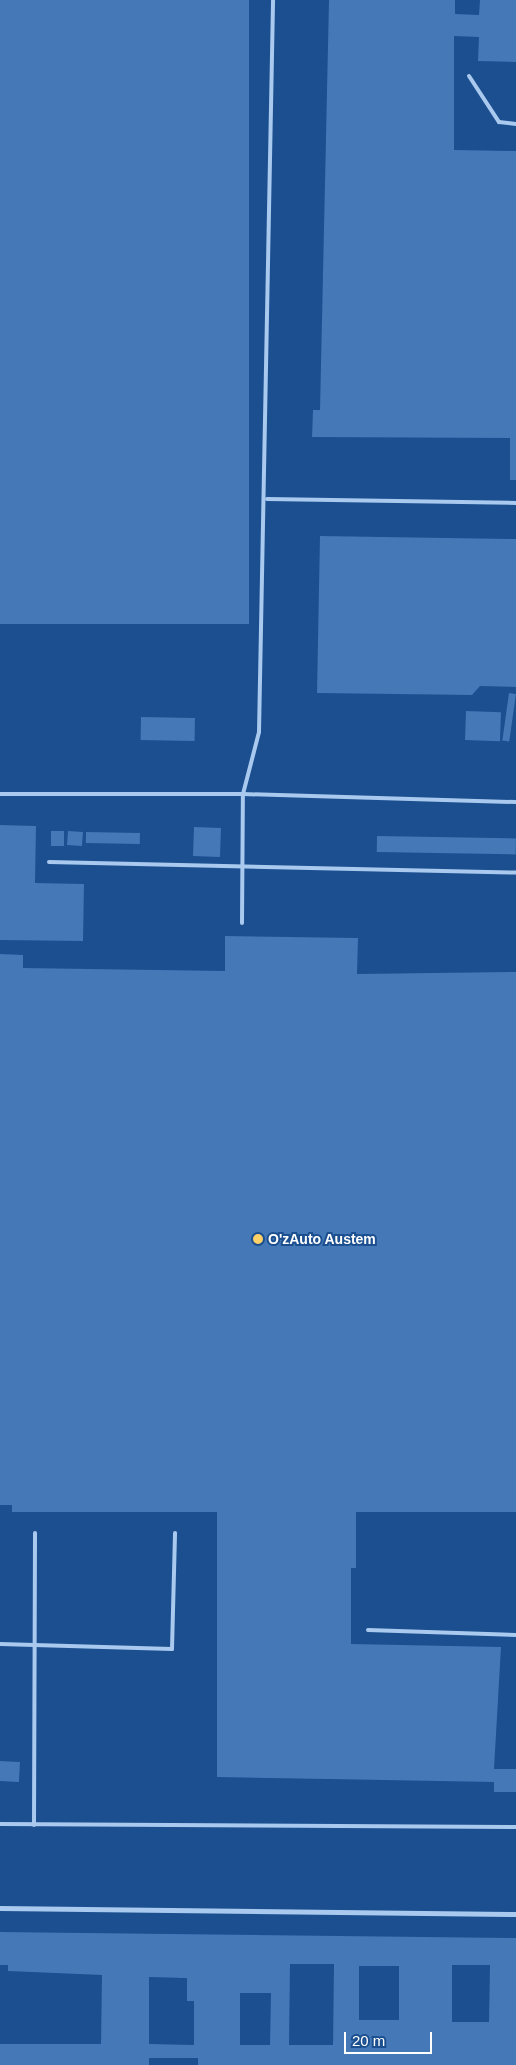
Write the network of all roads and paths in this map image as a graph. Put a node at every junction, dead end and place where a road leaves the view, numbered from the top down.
1 (273, 0) edge
2 (469, 76) dead end
3 (516, 124) edge
4 (267, 499) junction
5 (516, 503) edge
6 (0, 794) edge
7 (243, 794) junction
8 (516, 802) edge
9 (49, 862) dead end
10 (242, 866) junction
11 (516, 873) edge
12 (242, 923) dead end
13 (36, 1533) dead end
14 (175, 1533) dead end
15 (368, 1630) dead end
16 (516, 1635) edge
17 (0, 1644) edge
18 (35, 1645) junction
19 (0, 1824) edge
20 (34, 1825) junction
21 (516, 1827) edge
22 (0, 1908) edge
23 (516, 1914) edge

1 - 4 lane
2 - 3 lane
4 - 5 lane
4 - 7 lane
6 - 7 lane
7 - 8 lane
7 - 10 lane
9 - 10 lane
10 - 11 lane
10 - 12 lane
13 - 18 lane
14 - 18 lane
15 - 16 lane
17 - 18 lane
18 - 20 lane
19 - 20 lane
20 - 21 lane
22 - 23 street

